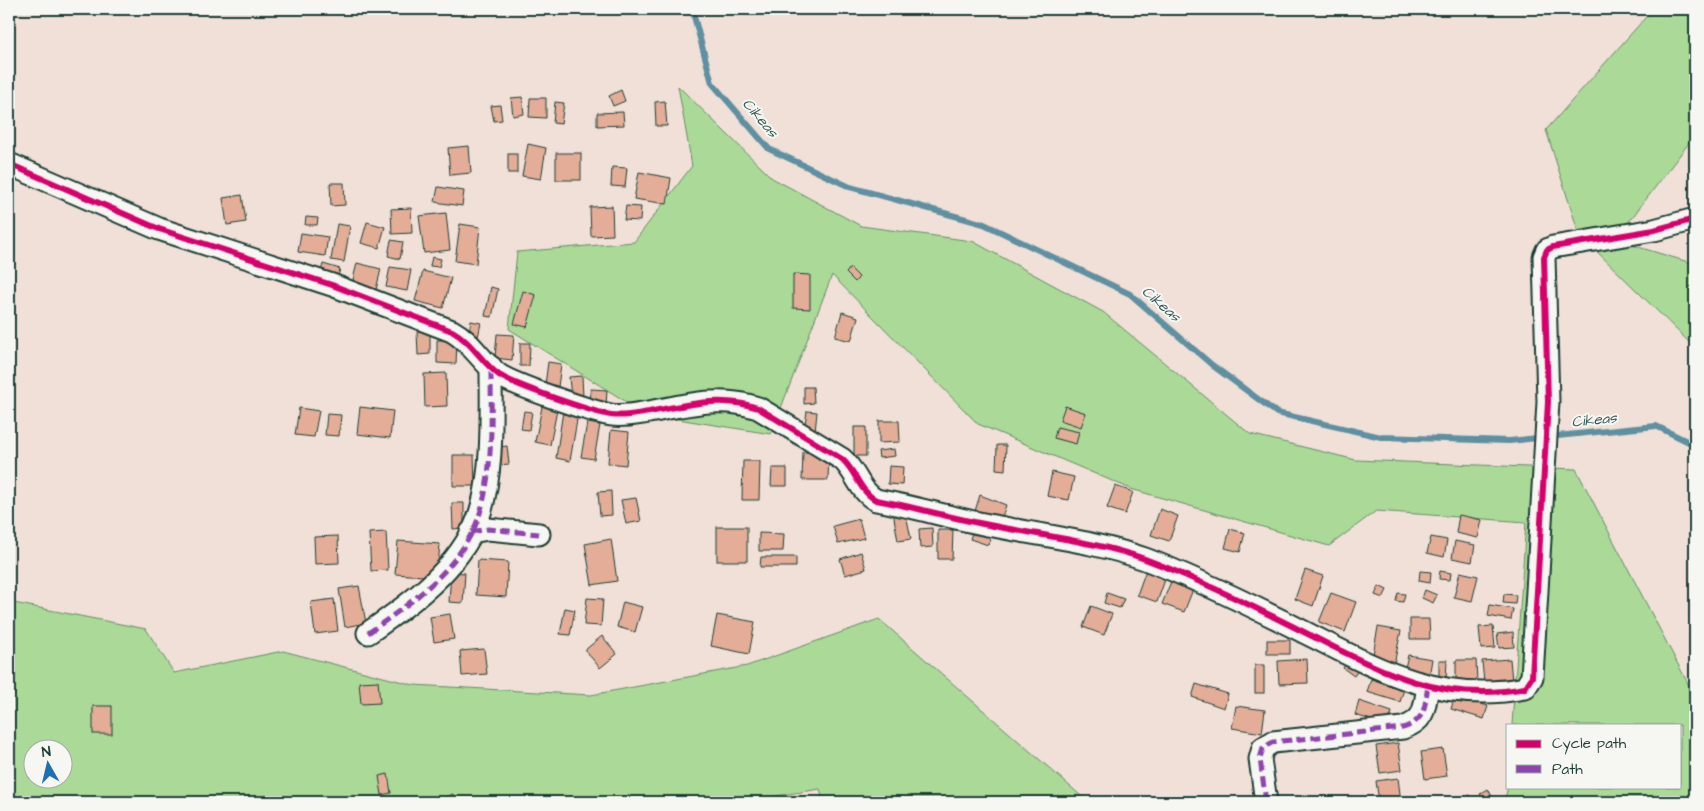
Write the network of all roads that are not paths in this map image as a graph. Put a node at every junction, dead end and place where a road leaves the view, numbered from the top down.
1 (9, 164) edge
2 (1695, 219) edge
3 (491, 367) junction
4 (471, 532) junction
5 (538, 534) dead end
6 (368, 633) dead end
7 (1428, 686) junction
8 (1266, 802) edge

1 - 3 street
2 - 7 street
3 - 4 street
3 - 7 street
4 - 5 street
4 - 6 street
7 - 8 street

